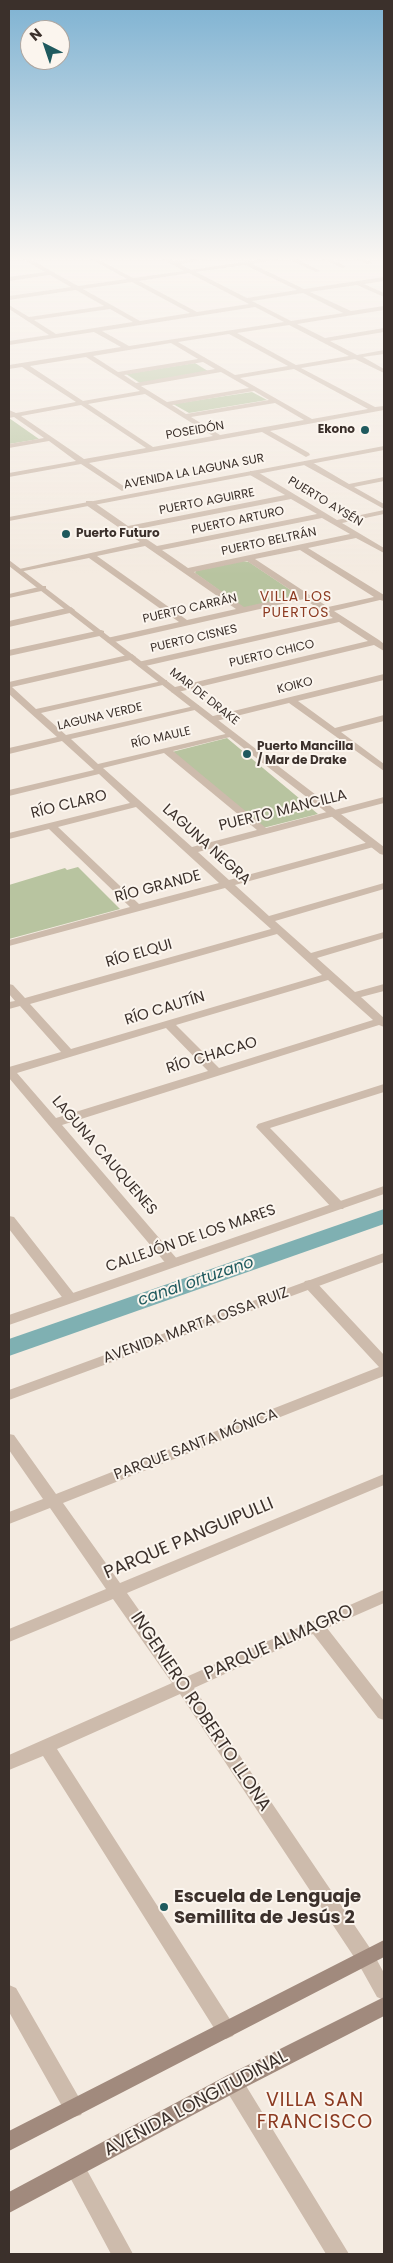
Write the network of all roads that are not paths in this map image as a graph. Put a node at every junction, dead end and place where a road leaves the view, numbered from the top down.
1 (33, 364) edge
2 (101, 364) edge
3 (181, 364) edge
4 (210, 364) edge
5 (288, 364) edge
6 (315, 364) edge
7 (369, 364) edge
8 (24, 365) junction
9 (9, 367) edge
10 (294, 367) junction
11 (222, 370) junction
12 (384, 371) edge
13 (117, 374) junction
14 (233, 377) junction
15 (134, 385) junction
16 (255, 389) junction
17 (146, 392) junction
18 (275, 401) junction
19 (81, 402) junction
20 (166, 404) junction
21 (384, 408) edge
22 (375, 410) junction
23 (10, 414) edge
24 (185, 416) junction
25 (311, 421) junction
26 (264, 430) junction
27 (220, 438) junction
28 (50, 439) junction
29 (384, 440) edge
30 (9, 446) edge
31 (384, 448) edge
32 (153, 450) junction
33 (306, 459) junction
34 (83, 462) junction
35 (253, 472) junction
36 (9, 475) edge
37 (384, 479) edge
38 (348, 486) junction
39 (122, 489) junction
40 (292, 496) junction
41 (89, 503) junction
42 (28, 507) dead end
43 (383, 507) edge
44 (324, 515) junction
45 (9, 518) edge
46 (336, 522) junction
47 (127, 529) junction
48 (356, 535) junction
49 (147, 543) junction
50 (301, 547) junction
51 (156, 549) junction
52 (384, 551) edge
53 (91, 555) junction
54 (248, 558) junction
55 (13, 567) edge
56 (187, 571) junction
57 (43, 588) junction
58 (9, 596) edge
59 (306, 596) junction
60 (383, 598) edge
61 (71, 610) junction
62 (243, 610) junction
63 (326, 610) junction
64 (340, 619) junction
65 (186, 623) junction
66 (9, 624) edge
67 (101, 633) junction
68 (110, 640) junction
69 (376, 642) junction
70 (384, 648) edge
71 (9, 653) edge
72 (132, 657) junction
73 (141, 664) junction
74 (384, 677) edge
75 (164, 682) junction
76 (9, 685) edge
77 (9, 689) edge
78 (174, 690) junction
79 (291, 700) junction
80 (24, 702) junction
81 (9, 706) edge
82 (196, 707) junction
83 (34, 712) junction
84 (384, 718) edge
85 (212, 720) junction
86 (333, 731) junction
87 (232, 734) junction
88 (64, 738) junction
89 (166, 750) junction
90 (9, 751) edge
91 (384, 757) edge
92 (373, 760) junction
93 (384, 768) edge
94 (98, 769) junction
95 (9, 793) edge
96 (384, 800) edge
97 (137, 804) junction
98 (334, 813) junction
99 (50, 826) junction
100 (264, 831) junction
101 (9, 836) edge
102 (373, 844) junction
103 (190, 851) junction
104 (384, 852) edge
105 (227, 883) junction
106 (384, 886) edge
107 (138, 908) junction
108 (267, 920) junction
109 (278, 930) junction
110 (384, 935) edge
111 (9, 943) edge
112 (309, 957) junction
113 (330, 976) junction
114 (9, 987) edge
115 (384, 987) edge
116 (353, 996) junction
117 (23, 1002) junction
118 (9, 1006) edge
119 (382, 1022) edge
120 (168, 1024) junction
121 (68, 1054) junction
122 (9, 1071) edge
123 (216, 1072) junction
124 (384, 1088) edge
125 (54, 1123) junction
126 (384, 1190) edge
127 (338, 1206) junction
128 (9, 1220) edge
129 (384, 1257) edge
130 (173, 1263) junction
131 (310, 1284) junction
132 (70, 1298) junction
133 (9, 1320) edge
134 (384, 1364) edge
135 (384, 1371) edge
136 (9, 1395) edge
137 (9, 1439) edge
138 (384, 1479) edge
139 (53, 1501) junction
140 (9, 1518) edge
141 (116, 1590) junction
142 (384, 1596) edge
143 (316, 1626) junction
144 (9, 1636) edge
145 (183, 1685) junction
146 (384, 1713) edge
147 (46, 1746) junction
148 (9, 1763) edge
149 (384, 1948) edge
150 (365, 1957) junction
151 (384, 1991) edge
152 (9, 1994) edge
153 (384, 2006) edge
154 (226, 2030) junction
155 (233, 2083) junction
156 (74, 2108) junction
157 (9, 2141) edge
158 (76, 2168) junction
159 (9, 2203) edge
160 (122, 2254) edge
161 (338, 2254) edge

1 - 8 street
2 - 13 street
3 - 13 street
4 - 11 street
5 - 10 street
6 - 10 street
7 - 12 street
8 - 9 street
8 - 19 street
10 - 14 street
10 - 22 street
11 - 14 street
11 - 15 street
13 - 15 street
14 - 16 street
15 - 17 street
16 - 18 street
16 - 20 street
17 - 19 street
17 - 20 street
18 - 24 street
18 - 25 street
19 - 23 street
19 - 32 street
20 - 24 street
21 - 22 street, POSEIDÓN
22 - 25 street, POSEIDÓN
23 - 28 street
24 - 27 street
25 - 26 street, POSEIDÓN
26 - 27 street, POSEIDÓN
26 - 33 street
27 - 32 street, POSEIDÓN
28 - 30 street
28 - 34 street
29 - 33 street, AVENIDA LA LAGUNA SUR
31 - 33 street, AVENIDA LA LAGUNA SUR
32 - 34 street, POSEIDÓN
33 - 35 street, AVENIDA LA LAGUNA SUR
33 - 38 street
33 - 39 street, AVENIDA LA LAGUNA SUR
34 - 36 street, POSEIDÓN
34 - 39 street
35 - 40 street, PUERTO AYSÉN
35 - 41 street, AVENIDA LA LAGUNA SUR
37 - 38 street
38 - 43 street
39 - 42 street, AVENIDA LA LAGUNA SUR
40 - 44 street, PUERTO AYSÉN
40 - 47 street, PUERTO AGUIRRE
41 - 45 street, AVENIDA LA LAGUNA SUR
41 - 47 street
43 - 46 street
44 - 46 street, PUERTO AYSÉN
44 - 51 street, PUERTO ARTURO
46 - 48 street, PUERTO AYSÉN
47 - 49 street
48 - 50 street, PUERTO BELTRÁN
48 - 52 street, PUERTO AYSÉN
49 - 51 street
49 - 53 street
50 - 54 street, PUERTO BELTRÁN
50 - 60 street
51 - 56 street
53 - 55 street
53 - 65 street
54 - 56 street, PUERTO BELTRÁN
54 - 59 street
55 - 57 street, MAR DE DRAKE
56 - 62 street
57 - 58 street
57 - 61 street, MAR DE DRAKE
59 - 62 street, PUERTO CARRÁN
59 - 63 street
60 - 63 street
61 - 66 street
61 - 67 street, MAR DE DRAKE
62 - 65 street, PUERTO CARRÁN
63 - 64 street
64 - 69 street
64 - 73 street, PUERTO CISNES
65 - 68 street, PUERTO CARRÁN
67 - 68 street, MAR DE DRAKE
67 - 71 street
68 - 72 street, MAR DE DRAKE
69 - 70 street
69 - 78 street, PUERTO CHICO
72 - 73 street, MAR DE DRAKE
72 - 76 street
73 - 75 street, MAR DE DRAKE
74 - 79 street, KOIKO
75 - 78 street, MAR DE DRAKE
75 - 83 street
77 - 80 street, LAGUNA NEGRA
78 - 82 street, MAR DE DRAKE
79 - 85 street, KOIKO
79 - 86 street
80 - 81 street
80 - 83 street, LAGUNA NEGRA
82 - 85 street, MAR DE DRAKE
82 - 88 street, LAGUNA VERDE
83 - 88 street, LAGUNA NEGRA
84 - 86 street
85 - 87 street, MAR DE DRAKE
86 - 92 street
87 - 89 street, RÍO MAULE
87 - 98 street, MAR DE DRAKE
88 - 90 street, LAGUNA VERDE
88 - 94 street, LAGUNA NEGRA
89 - 94 street, RÍO MAULE
89 - 100 street
91 - 92 street
92 - 93 street
94 - 95 street, RÍO MAULE
94 - 97 street, LAGUNA NEGRA
96 - 98 street, PUERTO MANCILLA
97 - 99 street, RÍO CLARO
97 - 103 street, LAGUNA NEGRA
98 - 100 street, PUERTO MANCILLA
98 - 102 street, MAR DE DRAKE
99 - 101 street, RÍO CLARO
99 - 107 street
100 - 103 street, PUERTO MANCILLA
102 - 104 street, MAR DE DRAKE
102 - 105 street, RÍO GRANDE
103 - 105 street, LAGUNA NEGRA
105 - 107 street, RÍO GRANDE
105 - 108 street, LAGUNA NEGRA
106 - 108 street
107 - 111 street, RÍO GRANDE
108 - 109 street, LAGUNA NEGRA
109 - 112 street, LAGUNA NEGRA
109 - 117 street, RÍO ELQUI
110 - 112 street
112 - 113 street, LAGUNA NEGRA
113 - 116 street, LAGUNA NEGRA
113 - 120 street, RÍO CAUTÍN
114 - 117 street
115 - 116 street
116 - 119 street, LAGUNA NEGRA
117 - 118 street, RÍO ELQUI
117 - 121 street
119 - 123 street, RÍO CHACAO
120 - 121 street, RÍO CAUTÍN
120 - 123 street
121 - 122 street, RÍO CAUTÍN
122 - 125 street, LAGUNA CAUQUENES
123 - 125 street, RÍO CHACAO
124 - 127 street
125 - 130 street, LAGUNA CAUQUENES
126 - 127 street, CALLEJÓN DE LOS MARES
127 - 130 street, CALLEJÓN DE LOS MARES
128 - 132 street
129 - 131 street, AVENIDA MARTA OSSA RUIZ
130 - 132 street, CALLEJÓN DE LOS MARES
131 - 134 street
131 - 136 street, AVENIDA MARTA OSSA RUIZ
132 - 133 street, CALLEJÓN DE LOS MARES
135 - 139 street, PARQUE SANTA MÓNICA
137 - 139 street, INGENIERO ROBERTO LLONA
138 - 141 street, PARQUE PANGUIPULLI
139 - 140 street, PARQUE SANTA MÓNICA
139 - 141 street, INGENIERO ROBERTO LLONA
141 - 144 street, PARQUE PANGUIPULLI
141 - 145 street, INGENIERO ROBERTO LLONA
142 - 143 street, PARQUE ALMAGRO
143 - 145 street, PARQUE ALMAGRO
143 - 146 street
145 - 147 street, PARQUE ALMAGRO
145 - 150 street, INGENIERO ROBERTO LLONA
147 - 148 street, PARQUE ALMAGRO
147 - 154 street
149 - 150 main road
150 - 151 street, INGENIERO ROBERTO LLONA
150 - 154 main road
152 - 156 street
153 - 155 main road, AVENIDA LONGITUDINAL
154 - 156 main road
155 - 158 main road, AVENIDA LONGITUDINAL
155 - 161 street
156 - 157 main road
158 - 159 main road, AVENIDA LONGITUDINAL
158 - 160 street

